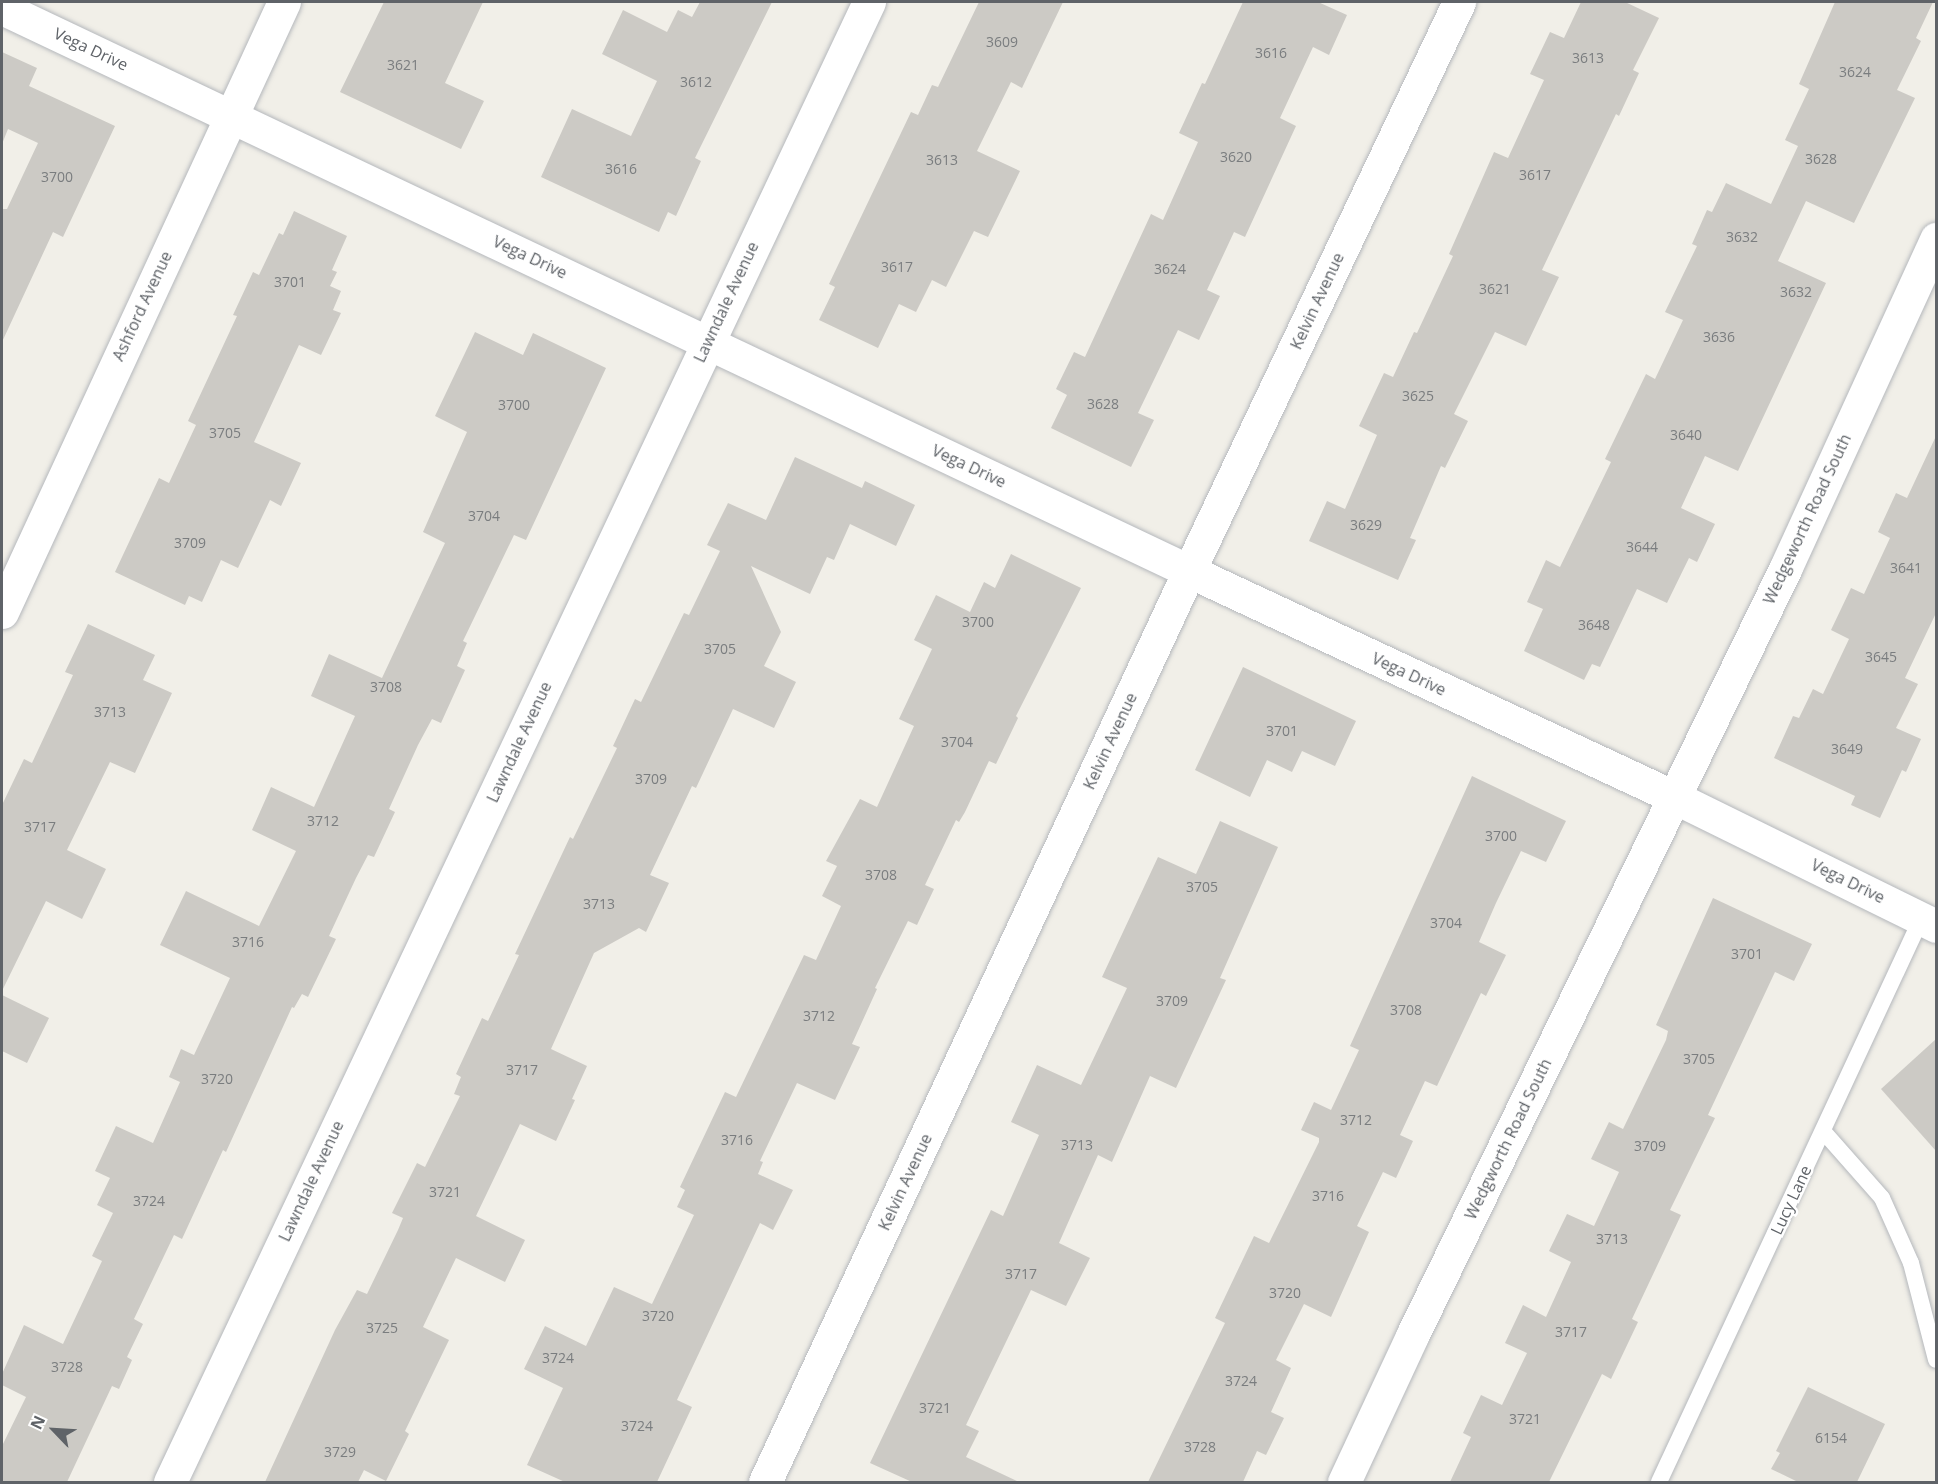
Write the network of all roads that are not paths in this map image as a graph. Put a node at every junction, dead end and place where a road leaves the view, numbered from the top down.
1 (284, 2) edge
2 (869, 2) edge
3 (1459, 2) edge
4 (2, 8) edge
5 (231, 115) junction
6 (1936, 239) edge
7 (707, 342) junction
8 (1189, 571) junction
9 (2, 612) edge
10 (1674, 797) junction
11 (1929, 921) edge
12 (1823, 1131) junction
13 (1936, 1360) edge
14 (170, 1482) edge
15 (765, 1482) edge
16 (1344, 1482) edge
17 (1659, 1482) edge

1 - 5 street, Ashford Avenue
2 - 7 street, Lawndale Avenue
3 - 8 street, Kelvin Avenue
4 - 5 street, Vega Drive
5 - 7 street, Vega Drive
5 - 9 street, Ashford Avenue
6 - 10 street, Wedgeworth Road South
7 - 8 street, Vega Drive
7 - 14 street, Lawndale Avenue
8 - 10 street, Vega Drive
8 - 15 street, Kelvin Avenue
10 - 11 street, Vega Drive
10 - 16 street, Wedgworth Road South
11 - 12 lane, Lucy Lane
12 - 13 lane
12 - 17 lane, Lucy Lane

